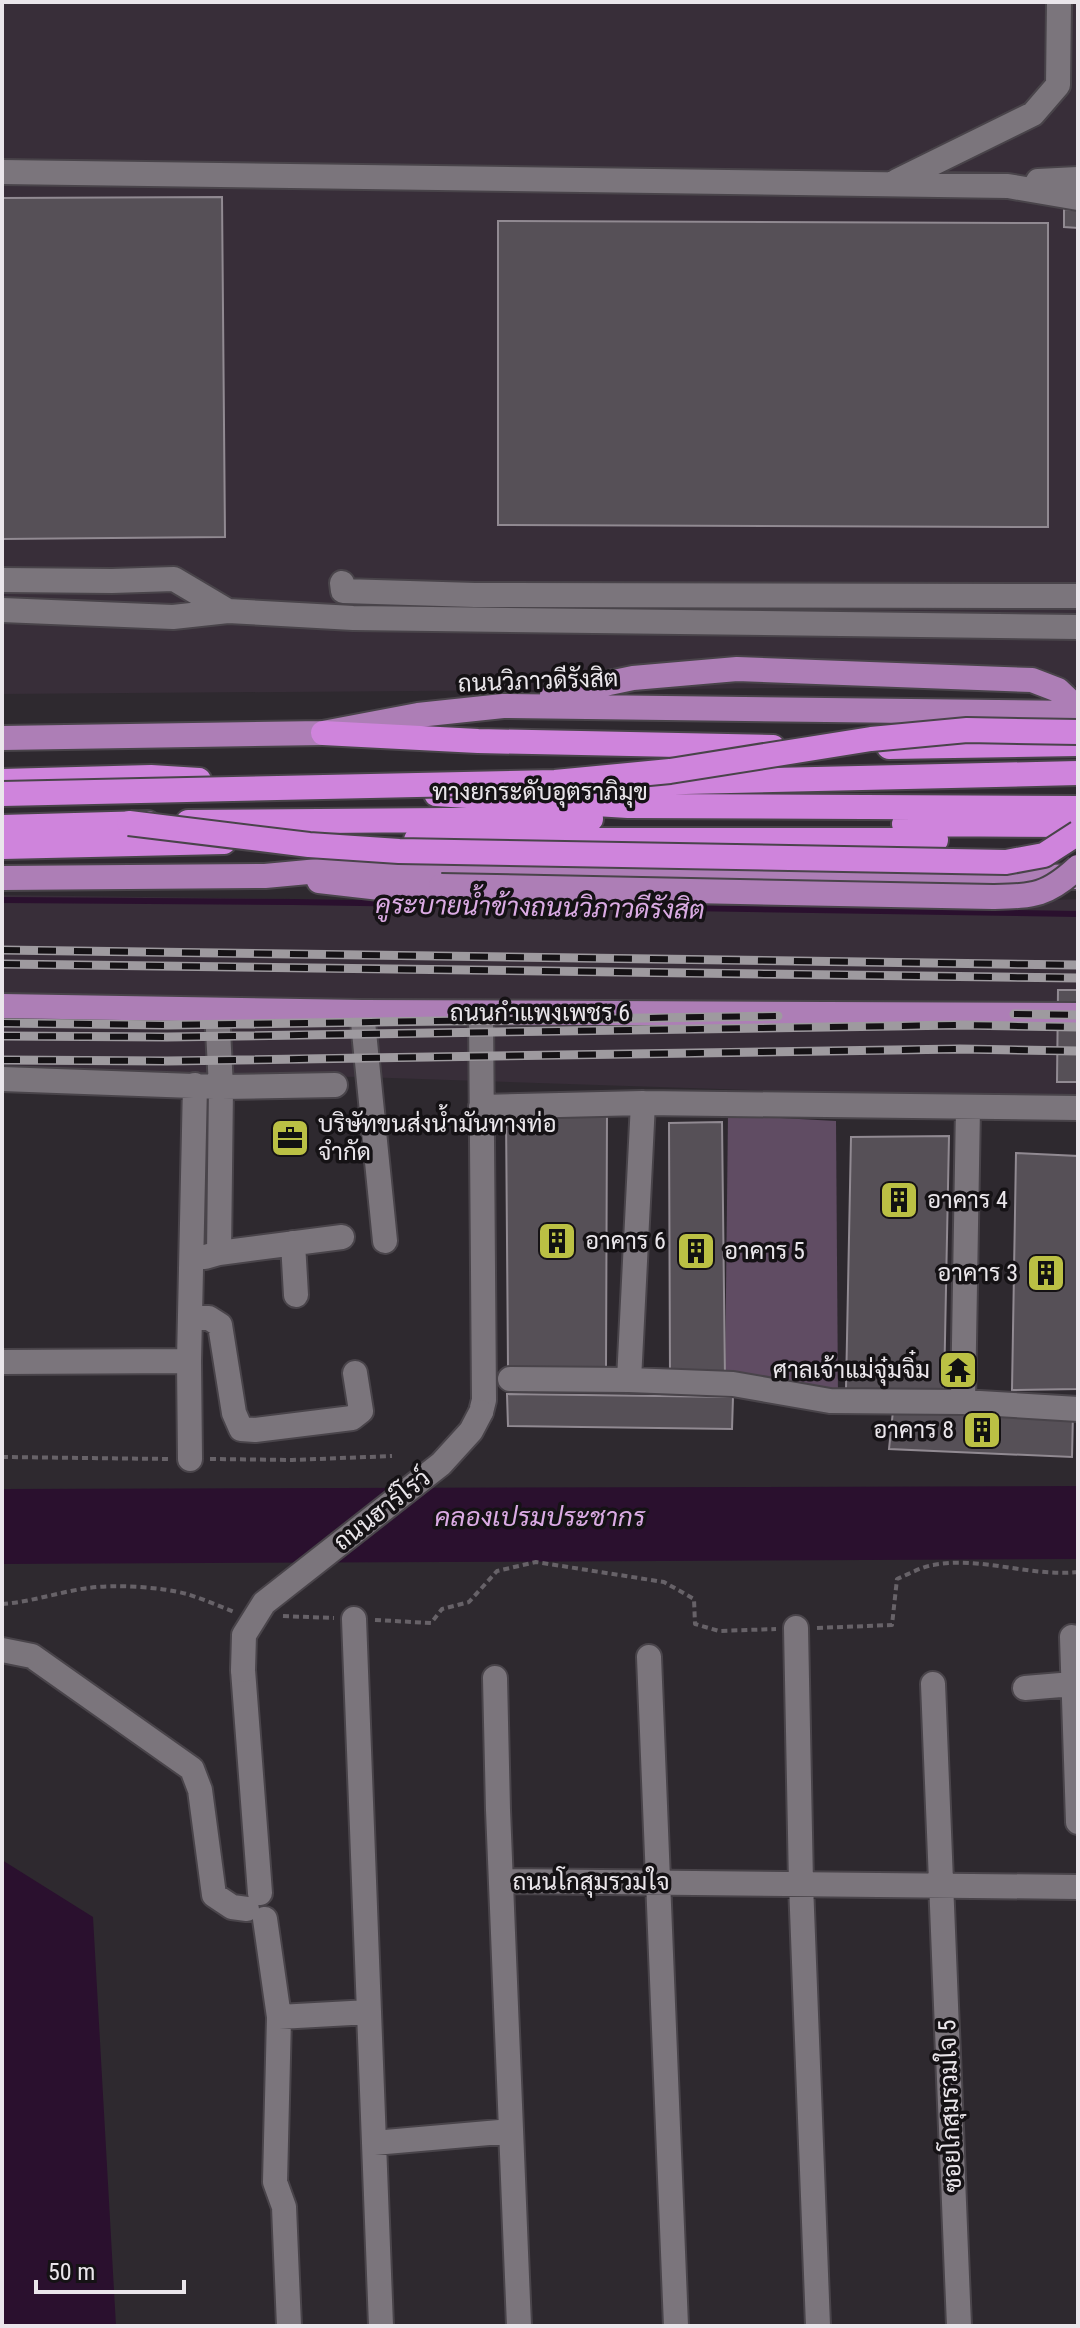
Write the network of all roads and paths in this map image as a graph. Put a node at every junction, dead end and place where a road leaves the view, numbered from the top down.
1 (1059, 2) edge
2 (2, 172) edge
3 (1078, 179) edge
4 (892, 184) junction
5 (1008, 186) junction
6 (1078, 198) edge
7 (2, 580) edge
8 (342, 583) dead end
9 (475, 595) junction
10 (1078, 596) edge
11 (2, 610) edge
12 (228, 611) junction
13 (475, 619) junction
14 (1078, 627) edge
15 (503, 706) junction
16 (1078, 711) edge
17 (1078, 732) edge
18 (323, 733) junction
19 (2, 738) edge
20 (1078, 744) edge
21 (1078, 773) edge
22 (2, 781) edge
23 (555, 782) junction
24 (2, 794) edge
25 (1078, 808) edge
26 (129, 823) junction
27 (1078, 825) edge
28 (2, 827) edge
29 (1078, 833) edge
30 (1078, 843) edge
31 (2, 847) edge
32 (1078, 867) edge
33 (265, 876) junction
34 (1078, 877) edge
35 (2, 878) edge
36 (2, 1006) edge
37 (217, 1011) junction
38 (362, 1012) junction
39 (481, 1013) junction
40 (1078, 1015) edge
41 (2, 1079) edge
42 (195, 1085) junction
43 (335, 1085) dead end
44 (221, 1087) junction
45 (643, 1103) junction
46 (481, 1107) junction
47 (968, 1107) junction
48 (1078, 1108) edge
49 (342, 1237) dead end
50 (385, 1241) dead end
51 (293, 1243) junction
52 (219, 1253) junction
53 (191, 1257) junction
54 (296, 1295) dead end
55 (190, 1318) junction
56 (189, 1361) junction
57 (2, 1362) edge
58 (355, 1373) dead end
59 (510, 1379) dead end
60 (629, 1380) junction
61 (963, 1402) junction
62 (1078, 1409) edge
63 (392, 1456) dead end
64 (2, 1457) edge
65 (190, 1459) junction
66 (1078, 1572) edge
67 (2, 1604) edge
68 (236, 1612) dead end
69 (277, 1615) dead end
70 (354, 1619) junction
71 (796, 1628) junction
72 (1072, 1637) dead end
73 (2, 1650) edge
74 (649, 1657) dead end
75 (495, 1678) dead end
76 (933, 1684) dead end
77 (1073, 1684) junction
78 (1025, 1688) dead end
79 (1078, 1822) edge
80 (501, 1881) junction
81 (658, 1883) junction
82 (801, 1884) junction
83 (941, 1885) junction
84 (1078, 1887) edge
85 (258, 1907) junction
86 (370, 2020) junction
87 (279, 2025) junction
88 (511, 2131) junction
89 (374, 2143) junction
90 (289, 2326) edge
91 (381, 2326) edge
92 (519, 2326) edge
93 (676, 2326) edge
94 (818, 2326) edge
95 (959, 2326) edge

1 - 4 street
2 - 4 street
3 - 5 street
4 - 5 street
5 - 6 street
7 - 12 street
8 - 9 street
9 - 10 street
9 - 13 street
11 - 12 street
12 - 13 street
13 - 14 street
15 - 16 main road, ถนนวิภาวดีรังสิต
15 - 16 main road
15 - 18 main road, ถนนวิภาวดีรังสิต
17 - 23 highway, ทางยกระดับอุตราภิมุข, bridge
18 - 19 main road, ถนนวิภาวดีรังสิต
18 - 20 highway
21 - 23 highway, ทางยกระดับอุตราภิมุข, bridge
22 - 25 highway
23 - 24 highway, ทางยกระดับอุตราภิมุข, bridge
26 - 27 highway, ทางยกระดับอุตราภิมุข, bridge
26 - 28 highway, ทางยกระดับอุตราภิมุข
26 - 29 highway, bridge
30 - 31 highway
32 - 33 main road, bridge
33 - 34 main road
33 - 35 main road
36 - 37 main road, ถนนกำแพงเพชร 6
37 - 38 main road, ถนนกำแพงเพชร 6
37 - 44 street
38 - 39 main road, ถนนกำแพงเพชร 6
38 - 50 street
39 - 40 main road, ถนนกำแพงเพชร 6
39 - 46 street, ถนนฮาร์โรว์
41 - 42 street
42 - 44 street
42 - 53 street
43 - 44 street
44 - 52 street
45 - 46 street
45 - 47 street
45 - 60 street
46 - 85 street, ถนนฮาร์โรว์, bridge
47 - 48 street
47 - 61 street
49 - 51 street
51 - 52 street
51 - 54 street
52 - 53 street
53 - 55 street
55 - 56 street
55 - 58 street
56 - 57 street
56 - 65 street
59 - 60 street
60 - 61 street
61 - 62 street
63 - 65 path
64 - 65 path
66 - 71 path
67 - 68 path
69 - 70 path
70 - 71 path
70 - 86 street
71 - 82 street
72 - 77 street
73 - 85 street
74 - 81 street
75 - 80 street
76 - 83 street, ซอยโกสุมรวมใจ 5
77 - 78 street
77 - 79 street
80 - 81 street, ถนนโกสุมรวมใจ
80 - 88 street, ถนนโกสุมรวมใจ
81 - 82 street, ถนนโกสุมรวมใจ
81 - 93 street
82 - 83 street, ถนนโกสุมรวมใจ
82 - 94 street
83 - 84 street, ถนนโกสุมรวมใจ
83 - 95 street, ซอยโกสุมรวมใจ 5
85 - 87 street, ถนนฮาร์โรว์
86 - 87 street
86 - 89 street
87 - 90 street, ถนนฮาร์โรว์
88 - 89 street
88 - 92 street, ถนนโกสุมรวมใจ
89 - 91 street

